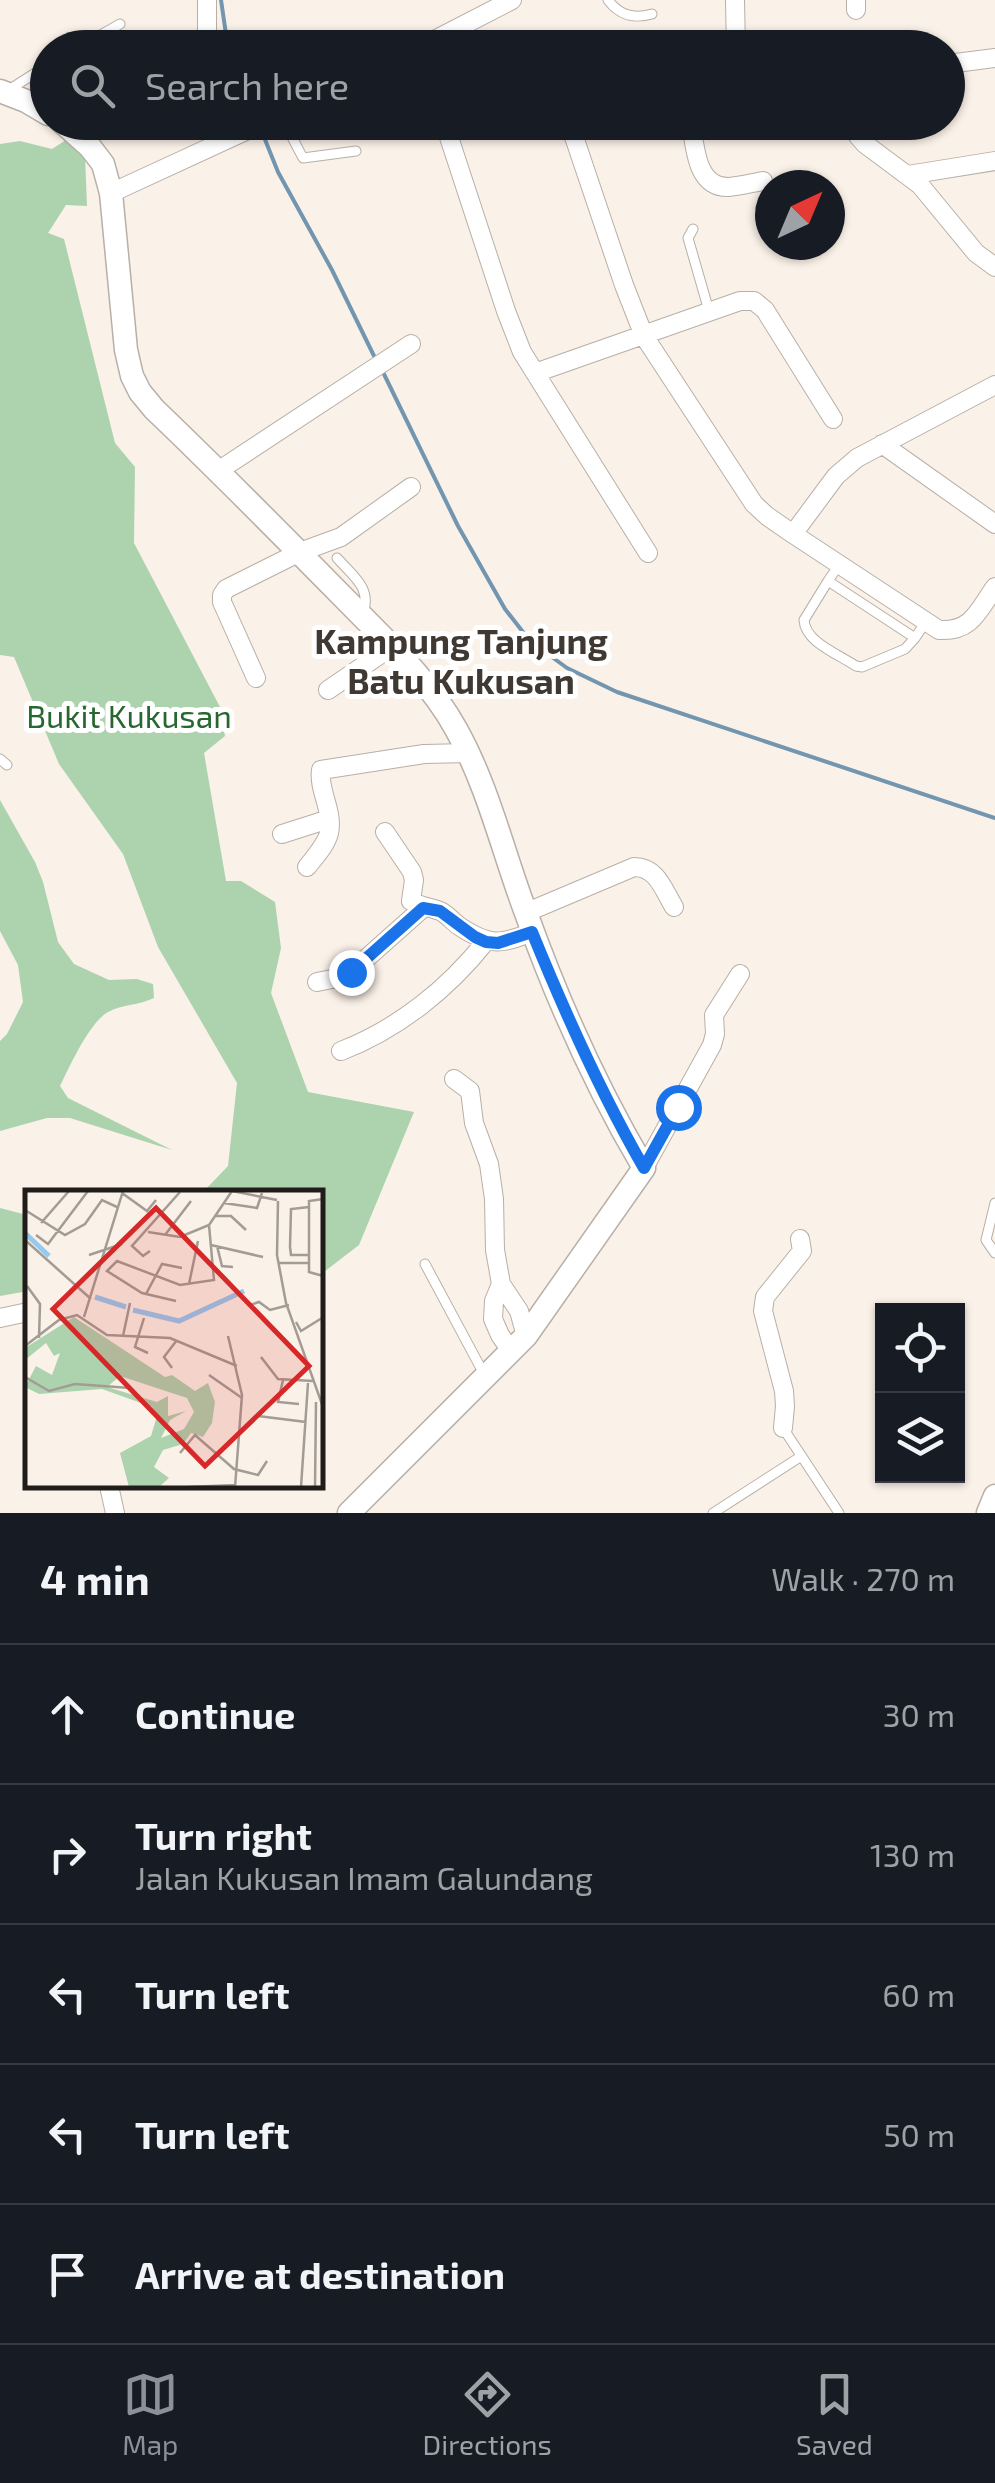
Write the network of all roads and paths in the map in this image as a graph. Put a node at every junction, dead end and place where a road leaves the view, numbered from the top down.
1 (207, 0) edge
2 (512, 0) edge
3 (608, 0) edge
4 (735, 0) edge
5 (652, 14) dead end
6 (120, 24) dead end
7 (110, 30) edge
8 (207, 30) edge
9 (454, 30) edge
10 (736, 30) edge
11 (995, 58) edge
12 (965, 62) edge
13 (30, 76) edge
14 (3, 92) edge
15 (30, 105) edge
16 (83, 140) edge
17 (215, 140) edge
18 (294, 140) edge
19 (450, 140) edge
20 (575, 140) edge
21 (694, 140) edge
22 (862, 140) edge
23 (356, 151) dead end
24 (995, 161) edge
25 (908, 175) junction
26 (755, 183) edge
27 (112, 193) junction
28 (693, 228) dead end
29 (995, 266) edge
30 (710, 312) junction
31 (644, 336) junction
32 (411, 344) dead end
33 (534, 373) junction
34 (995, 385) edge
35 (834, 419) dead end
36 (882, 444) junction
37 (218, 471) junction
38 (411, 487) dead end
39 (995, 524) edge
40 (793, 534) junction
41 (300, 552) junction
42 (648, 553) dead end
43 (338, 558) dead end
44 (833, 573) junction
45 (995, 587) edge
46 (362, 616) junction
47 (920, 631) junction
48 (391, 647) junction
49 (256, 678) dead end
50 (328, 690) dead end
51 (469, 753) junction
52 (329, 819) junction
53 (385, 832) dead end
54 (282, 834) dead end
55 (307, 867) dead end
56 (674, 907) dead end
57 (423, 908) junction
58 (529, 922) junction
59 (486, 942) junction
60 (740, 974) dead end
61 (317, 982) dead end
62 (341, 1052) dead end
63 (454, 1079) dead end
64 (644, 1168) junction
65 (995, 1203) edge
66 (800, 1238) dead end
67 (995, 1252) edge
68 (425, 1264) dead end
69 (502, 1284) junction
70 (25, 1313) edge
71 (0, 1318) edge
72 (519, 1344) junction
73 (486, 1377) junction
74 (783, 1428) joint
75 (800, 1457) junction
76 (110, 1488) edge
77 (995, 1496) edge
78 (115, 1513) edge
79 (349, 1513) edge
80 (713, 1513) edge
81 (839, 1513) edge
82 (988, 1513) edge

1 - 8 street
2 - 9 street
3 - 5 lane
4 - 10 street
6 - 7 lane
11 - 12 street
13 - 14 lane
14 - 15 street
16 - 27 street
17 - 27 street
18 - 23 lane
19 - 33 street
20 - 31 street
21 - 26 street
22 - 25 street
24 - 25 street
25 - 29 street
27 - 37 street
28 - 30 lane
30 - 31 street
30 - 35 street
31 - 33 street
31 - 40 street
32 - 37 street
33 - 42 street
34 - 36 street
36 - 39 street
36 - 40 street
37 - 41 street
38 - 41 street
40 - 44 street
41 - 46 street
41 - 49 street
43 - 46 lane
44 - 47 street
44 - 47 lane
45 - 47 street
46 - 48 street
48 - 50 street
48 - 51 street
51 - 52 street
51 - 58 street
52 - 54 street
52 - 55 street
53 - 57 street
56 - 58 street
57 - 59 street
57 - 61 street
58 - 59 street
58 - 64 street
59 - 62 street
60 - 64 street
63 - 69 street
64 - 72 street
65 - 67 lane
66 - 74 street
68 - 73 lane
69 - 72 street
69 - 72 street
70 - 71 street
72 - 73 street
73 - 79 street
74 - 75 lane
75 - 80 lane
75 - 81 lane
76 - 78 street
77 - 82 street

